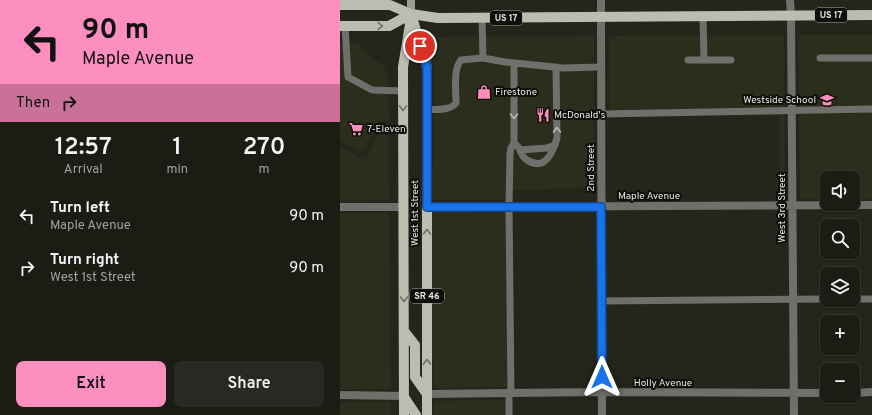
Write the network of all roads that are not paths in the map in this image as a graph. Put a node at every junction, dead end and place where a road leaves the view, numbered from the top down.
1 (411, 0) edge
2 (601, 0) edge
3 (790, 0) edge
4 (340, 5) edge
5 (411, 14) junction
6 (872, 15) edge
7 (791, 16) junction
8 (601, 17) junction
9 (703, 17) junction
10 (482, 18) junction
11 (342, 26) edge
12 (483, 58) junction
13 (820, 58) dead end
14 (872, 58) edge
15 (688, 60) dead end
16 (704, 60) junction
17 (730, 60) dead end
18 (514, 63) junction
19 (556, 67) junction
20 (601, 67) junction
21 (403, 91) junction
22 (872, 109) edge
23 (427, 110) junction
24 (791, 110) junction
25 (601, 114) junction
26 (514, 143) junction
27 (555, 145) junction
28 (520, 150) junction
29 (872, 205) edge
30 (509, 206) junction
31 (792, 206) junction
32 (340, 207) edge
33 (403, 207) junction
34 (427, 207) junction
35 (601, 207) junction
36 (793, 299) junction
37 (820, 299) edge
38 (860, 299) edge
39 (872, 299) edge
40 (602, 301) junction
41 (404, 332) junction
42 (602, 392) junction
43 (872, 392) edge
44 (820, 393) edge
45 (860, 393) edge
46 (427, 394) junction
47 (510, 394) junction
48 (794, 394) junction
49 (340, 396) edge
50 (404, 396) junction
51 (404, 415) edge
52 (416, 415) edge
53 (426, 415) edge
54 (509, 415) edge
55 (602, 415) edge
56 (794, 415) edge

1 - 5 main road, West 1st Street
2 - 8 street, 2nd Street
3 - 7 street, West 3rd Street
4 - 5 main road
5 - 10 main road, US 17
11 -> 5 main road
5 - 21 main road, West 1st Street / SR 46
5 - 23 main road, West 1st Street / SR 46
6 - 7 main road, US 17
7 - 9 main road, US 17
7 - 24 street, West 3rd Street
8 - 9 main road, US 17
8 - 10 main road, US 17
8 - 20 street, 2nd Street
9 - 16 lane
10 - 12 lane
11 - 21 lane
12 - 18 lane
12 - 23 lane
13 - 14 lane
15 - 16 lane
16 - 17 lane
18 - 19 lane
18 -> 26 lane
19 - 20 lane
27 -> 19 lane
20 - 25 street, 2nd Street
21 -> 33 main road, West 1st Street / SR 46
22 - 24 lane
23 - 34 main road, West 1st Street / SR 46
24 - 25 lane
24 - 31 street, West 3rd Street
25 - 35 street, 2nd Street
26 - 28 lane
26 - 30 lane
27 - 28 lane
27 - 28 lane
29 - 31 street, Maple Avenue
30 - 34 street, Maple Avenue
30 - 35 street, Maple Avenue
30 - 47 lane
31 - 35 street, Maple Avenue
31 - 36 street, West 3rd Street
32 - 33 street
33 -> 41 main road, West 1st Street / SR 46
46 -> 34 main road, West 1st Street / SR 46
35 - 40 street, 2nd Street
36 - 37 lane
36 - 40 lane
36 - 48 street, West 3rd Street
38 - 39 lane
40 - 42 street, 2nd Street
41 - 46 main road
41 - 50 main road, West 1st Street / SR 46
42 - 47 street, Holly Avenue
42 - 48 street, Holly Avenue
42 - 55 street, 2nd Street
43 - 45 street
44 - 48 street, Holly Avenue
46 - 47 street, Holly Avenue
46 - 53 main road, West 1st Street / SR 46
47 - 54 lane
48 - 56 street, West 3rd Street
49 - 50 street
50 - 51 main road, West 1st Street / SR 46
50 - 52 main road

